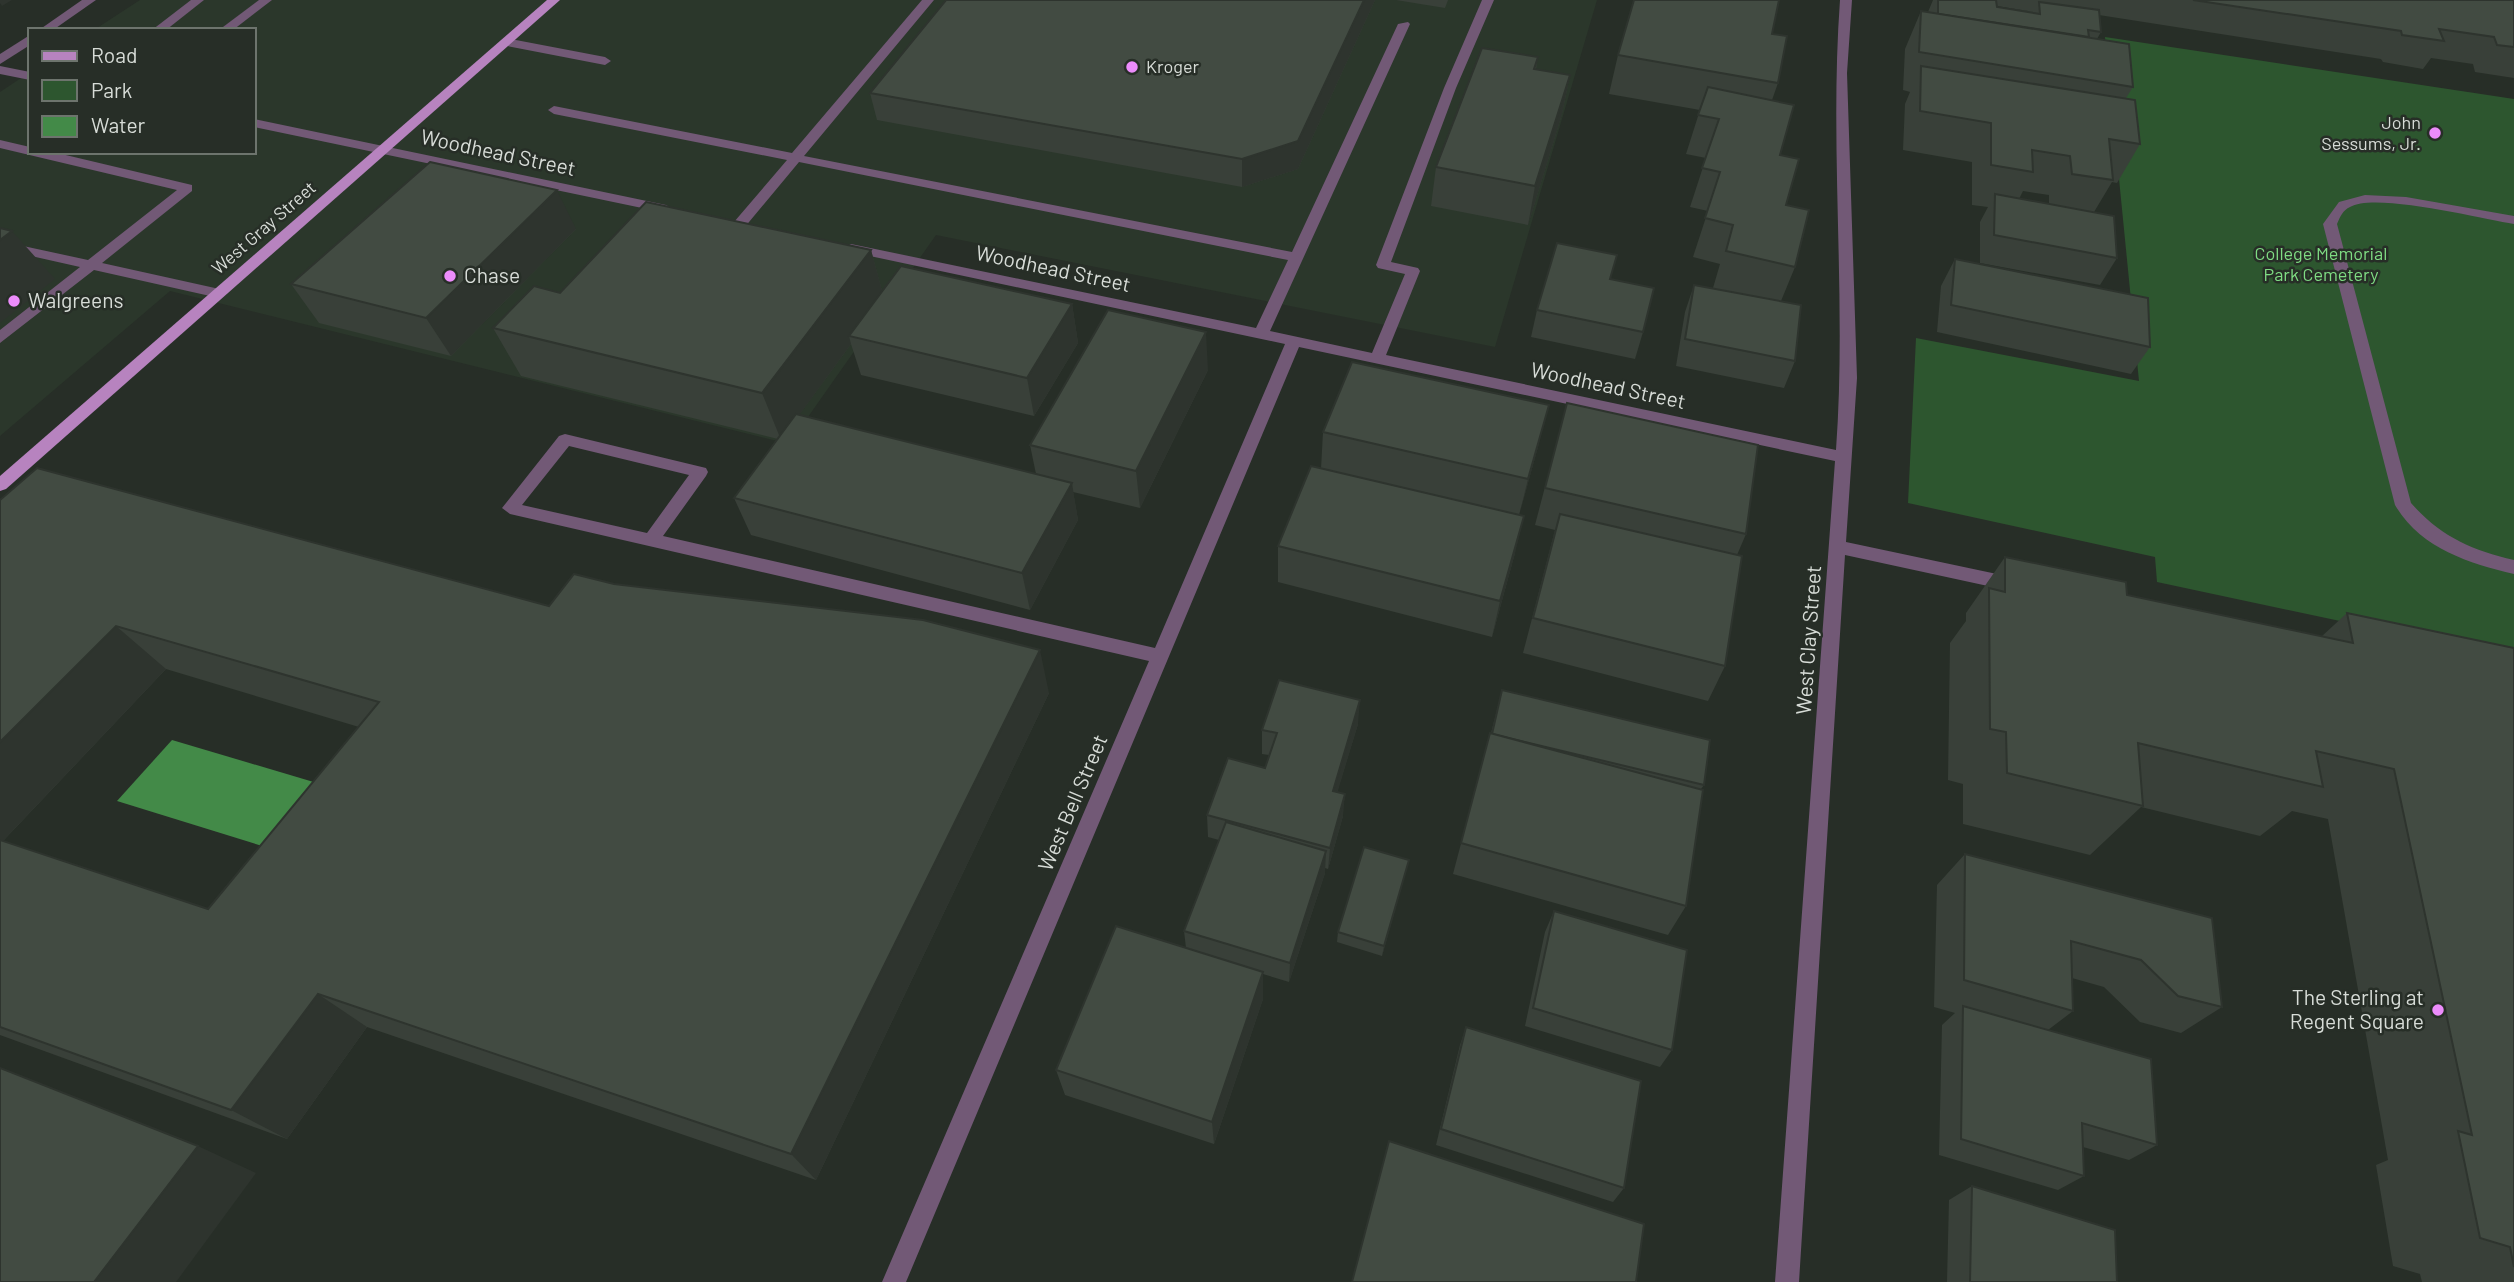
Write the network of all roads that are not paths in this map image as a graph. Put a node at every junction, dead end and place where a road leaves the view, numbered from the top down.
1 (90, 0) edge
2 (198, 0) edge
3 (266, 0) edge
4 (554, 0) edge
5 (928, 0) edge
6 (1488, 0) edge
7 (1846, 0) edge
8 (1404, 24) dead end
9 (48, 28) edge
10 (161, 28) edge
11 (228, 28) edge
12 (28, 40) edge
13 (506, 42) junction
14 (0, 60) edge
15 (605, 61) dead end
16 (0, 69) edge
17 (28, 76) edge
18 (554, 110) dead end
19 (256, 123) edge
20 (0, 144) edge
21 (382, 150) junction
22 (28, 151) edge
23 (41, 154) edge
24 (796, 157) junction
25 (686, 214) edge
26 (2514, 220) edge
27 (739, 225) edge
28 (833, 244) edge
29 (0, 245) edge
30 (1297, 257) junction
31 (91, 265) junction
32 (219, 293) junction
33 (1261, 334) junction
34 (0, 338) edge
35 (1294, 341) junction
36 (1377, 359) junction
37 (1844, 457) junction
38 (0, 485) edge
39 (651, 540) junction
40 (1838, 547) junction
41 (2514, 566) edge
42 (2027, 588) edge
43 (1160, 656) junction
44 (894, 1282) edge
45 (1787, 1282) edge

1 - 9 street
2 - 10 street
3 - 11 street
4 - 13 main road, West Gray Street
5 - 24 street
6 - 36 street
7 - 37 street, West Clay Street
8 - 30 street
12 - 14 street
13 - 15 street
13 - 21 main road, West Gray Street
16 - 17 street
18 - 24 street
19 - 21 street, Woodhead Street
20 - 22 street
21 - 25 street, Woodhead Street
21 - 32 main road, West Gray Street
23 - 31 street
24 - 27 street
24 - 30 street
26 - 41 street
28 - 33 street, Woodhead Street
29 - 31 street
30 - 33 street
31 - 32 street
31 - 34 street
32 - 38 main road, West Gray Street
33 - 35 street, Woodhead Street
35 - 36 street, Woodhead Street
35 - 43 street, West Bell Street
36 - 37 street, Woodhead Street
37 - 40 street, West Clay Street
39 - 39 street
39 - 43 street
40 - 42 street
40 - 45 street, West Clay Street
43 - 44 street, West Bell Street

